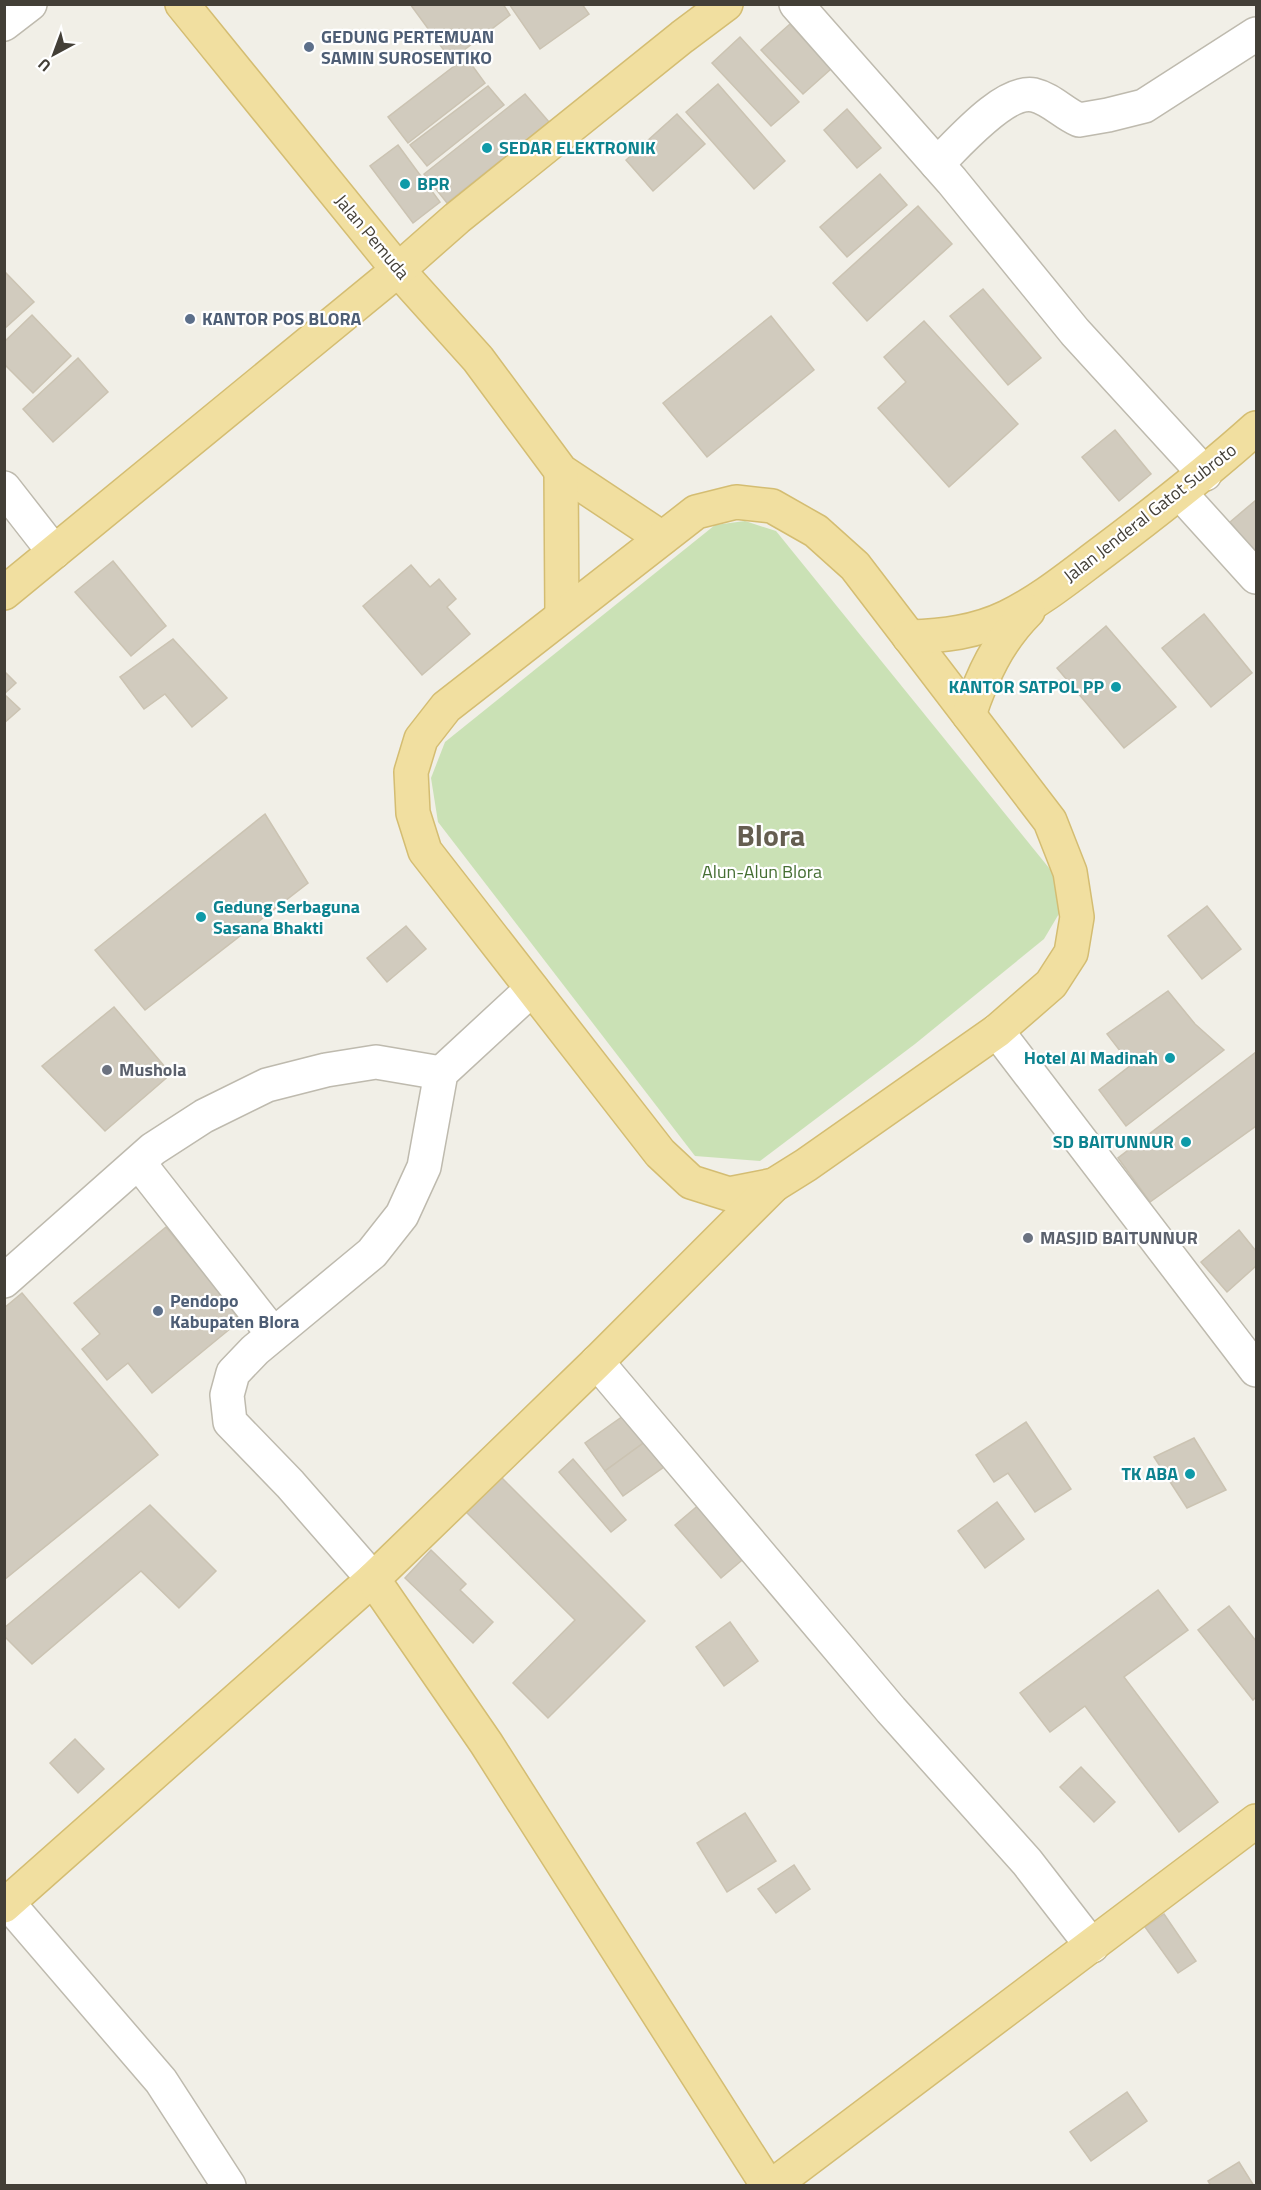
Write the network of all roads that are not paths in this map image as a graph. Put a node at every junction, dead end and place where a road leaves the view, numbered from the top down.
1 (30, 4) edge
2 (726, 4) edge
3 (796, 4) edge
4 (190, 7) edge
5 (4, 24) edge
6 (1257, 34) edge
7 (937, 164) junction
8 (398, 270) junction
9 (1257, 428) edge
10 (561, 471) junction
11 (1192, 484) junction
12 (4, 488) edge
13 (662, 538) junction
14 (54, 552) junction
15 (1257, 577) edge
16 (4, 593) edge
17 (1042, 597) junction
18 (562, 615) junction
19 (909, 637) junction
20 (969, 716) junction
21 (532, 989) junction
22 (998, 1031) junction
23 (441, 1073) junction
24 (139, 1163) junction
25 (774, 1185) junction
26 (4, 1281) edge
27 (273, 1334) junction
28 (597, 1362) junction
29 (1257, 1370) edge
30 (373, 1580) junction
31 (1257, 1821) edge
32 (6, 1904) edge
33 (1092, 1946) junction
34 (229, 2186) edge
35 (770, 2186) edge

1 - 5 street
2 - 8 main road
3 - 7 street
4 - 8 main road, Jalan Pemuda
6 - 7 street
7 - 11 street
8 - 10 main road, Jalan Pemuda
8 - 14 main road
9 - 11 main road, Jalan Jenderal Gatot Subroto
10 - 13 main road, Jalan Pemuda
10 - 18 main road
11 - 15 street
11 - 17 main road, Jalan Jenderal Gatot Subroto
12 - 14 street
13 - 18 main road
13 - 19 main road
14 - 16 main road
17 - 19 main road
17 - 20 main road
18 - 21 main road
19 - 20 main road
20 - 22 main road
21 - 23 street
21 - 25 main road
22 - 25 main road
22 - 29 street
23 - 24 street
23 - 27 street
24 - 26 street
24 - 27 street
25 - 28 main road
27 - 30 street
28 - 30 main road
28 - 33 street
30 - 32 main road
30 - 35 main road
31 - 33 main road
32 - 34 street
33 - 35 main road

